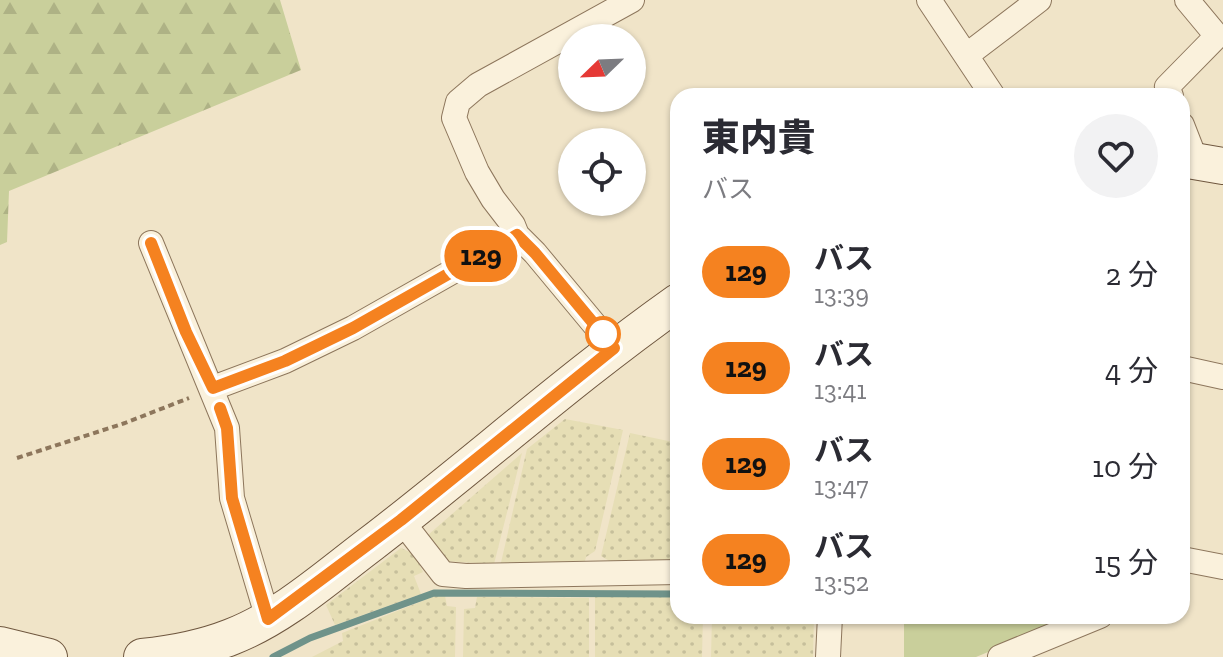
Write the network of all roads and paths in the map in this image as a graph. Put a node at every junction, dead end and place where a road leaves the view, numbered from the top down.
1 (632, 0) edge
2 (929, 0) edge
3 (1039, 0) edge
4 (1187, 0) edge
5 (967, 55) junction
6 (988, 88) edge
7 (1167, 88) edge
8 (1190, 141) edge
9 (1200, 162) edge
10 (517, 235) junction
11 (151, 243) dead end
12 (670, 309) edge
13 (614, 348) junction
14 (1190, 370) edge
15 (1223, 377) edge
16 (213, 388) junction
17 (17, 458) dead end
18 (401, 520) junction
19 (1190, 564) edge
20 (1223, 567) edge
21 (670, 572) edge
22 (268, 619) junction
23 (830, 624) edge
24 (1080, 624) edge
25 (0, 645) edge
26 (49, 657) edge
27 (142, 657) edge
28 (828, 657) edge
29 (1000, 657) edge

1 - 10 street
2 - 5 street
3 - 5 street
4 - 7 street
5 - 6 street
8 - 9 street
10 - 13 street
10 - 16 street
11 - 16 street
12 - 13 street
13 - 18 street
14 - 15 street
16 - 17 path
16 - 22 street
18 - 21 street
18 - 22 street
19 - 20 street
22 - 27 street
23 - 28 street
24 - 29 street
25 - 26 street

